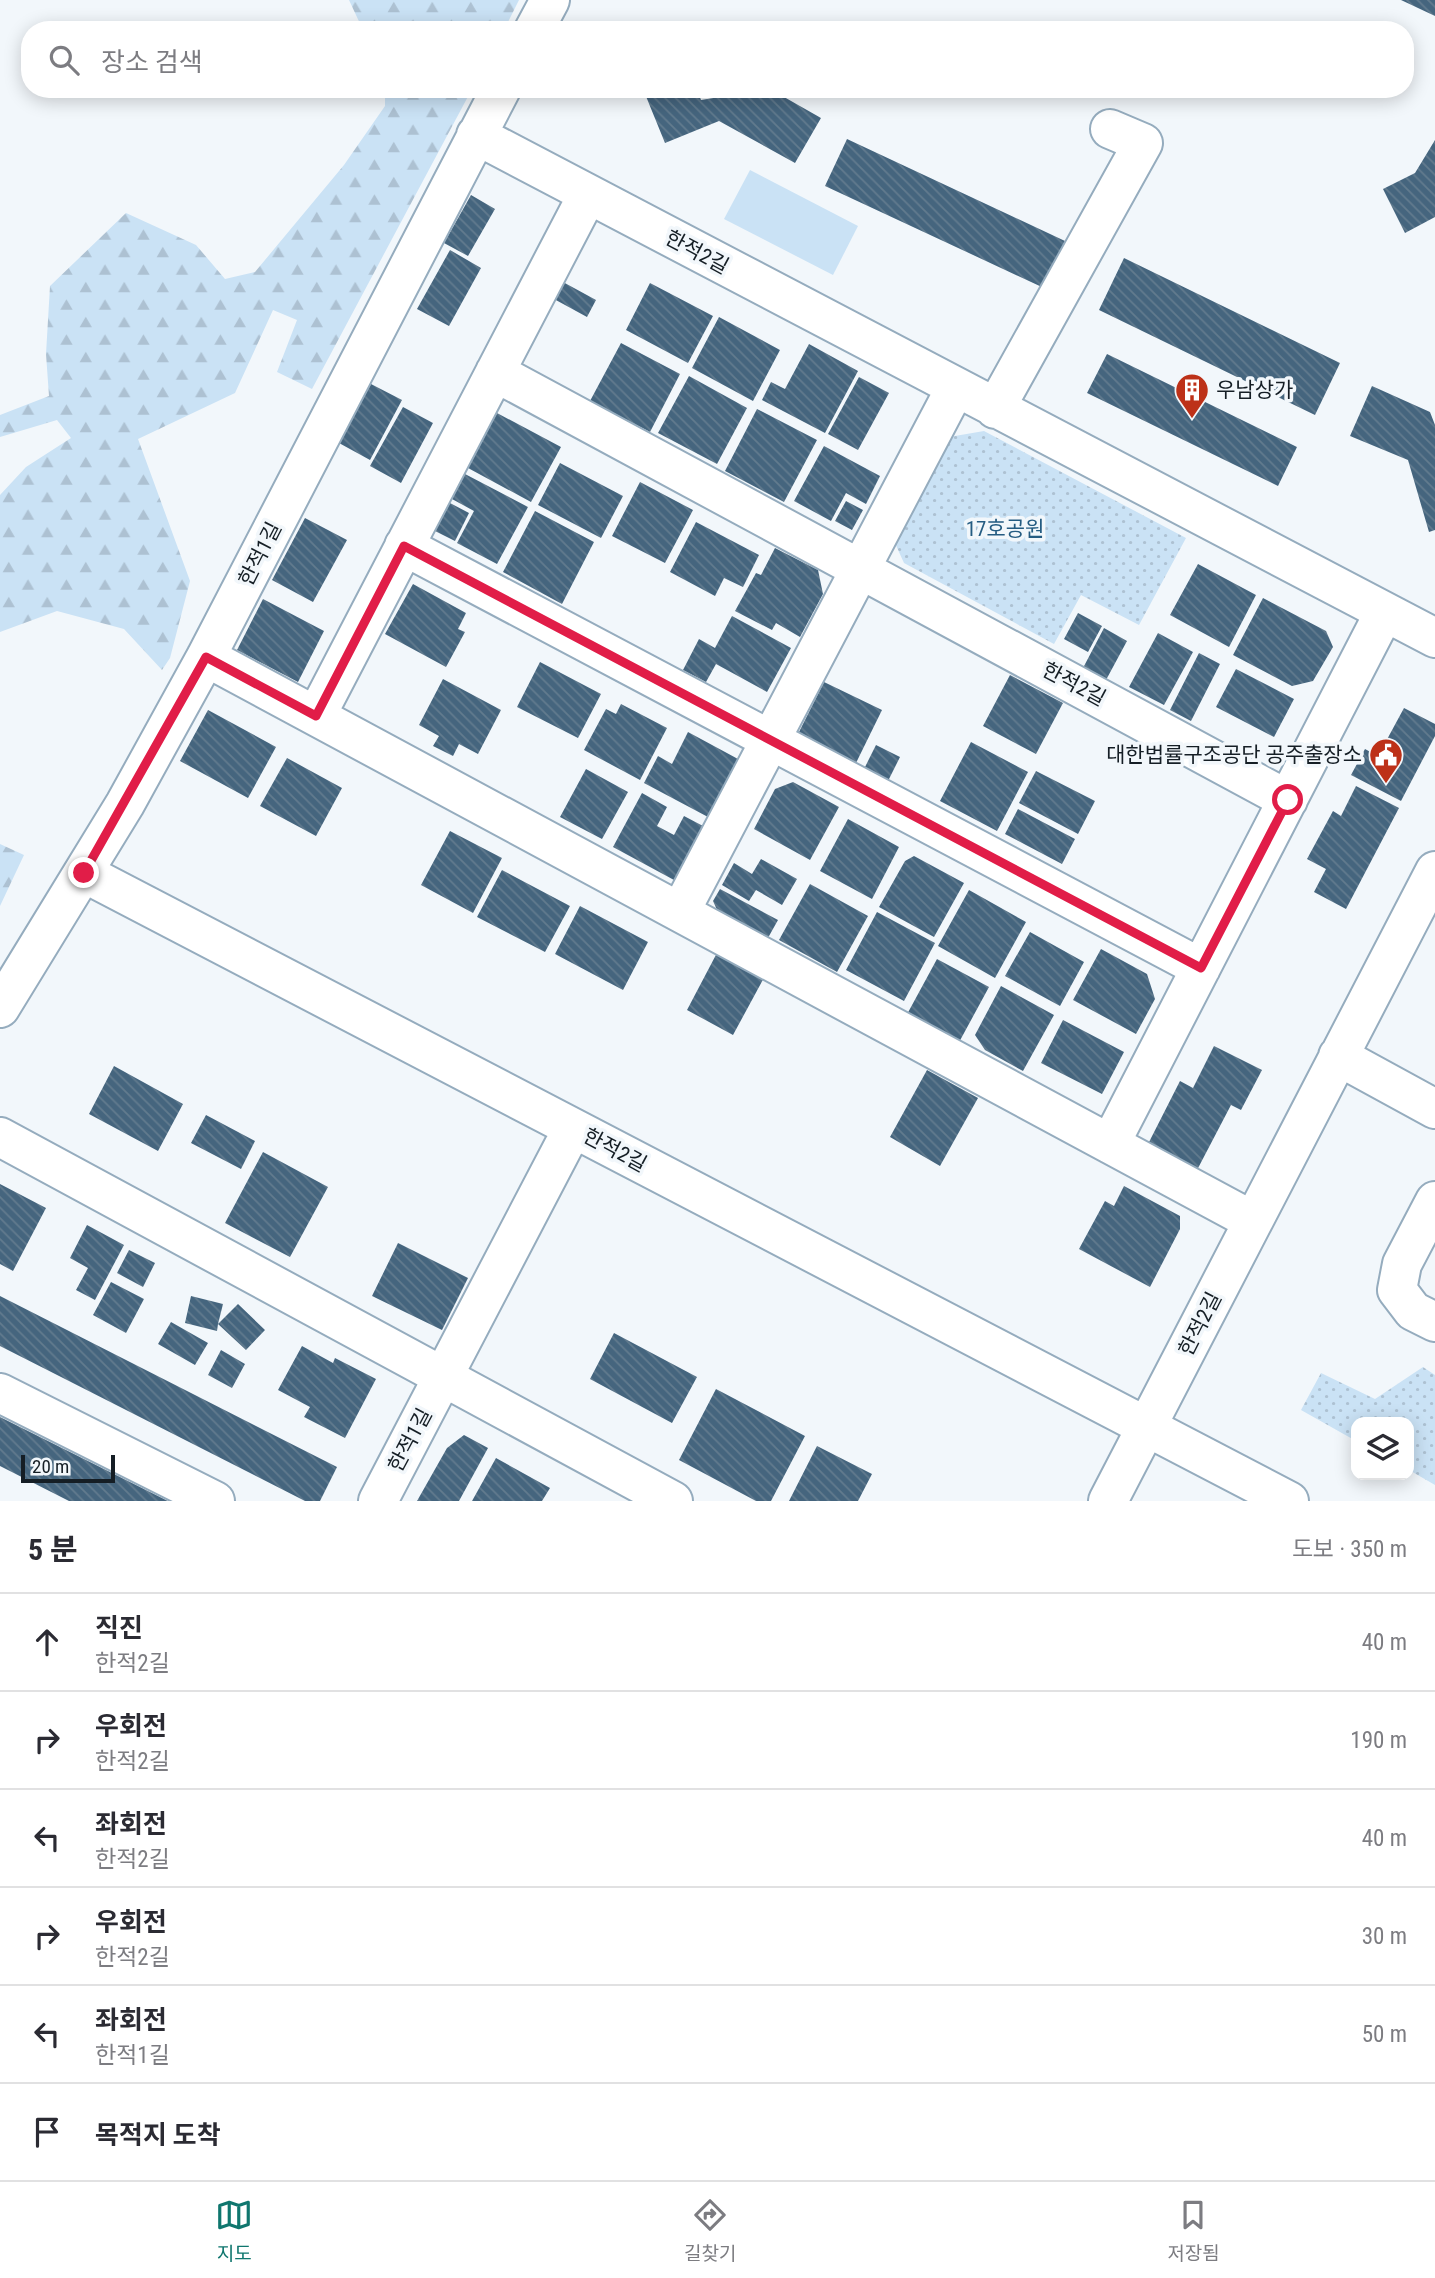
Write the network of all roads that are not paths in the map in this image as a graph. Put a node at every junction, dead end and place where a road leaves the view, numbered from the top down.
1 (550, 0) edge
2 (539, 21) edge
3 (497, 98) edge
4 (1110, 129) dead end
5 (476, 135) junction
6 (588, 194) junction
7 (495, 372) junction
8 (956, 387) junction
9 (995, 409) junction
10 (404, 546) junction
11 (860, 569) junction
12 (1384, 613) junction
13 (1435, 638) edge
14 (206, 657) junction
15 (316, 716) junction
16 (770, 740) junction
17 (1288, 800) junction
18 (1435, 872) edge
19 (84, 873) junction
20 (680, 912) junction
21 (1201, 968) junction
22 (0, 1008) edge
23 (1338, 1056) junction
24 (1435, 1109) edge
25 (573, 1128) junction
26 (0, 1137) edge
27 (1110, 1144) junction
28 (1435, 1201) edge
29 (1253, 1221) junction
30 (1435, 1322) edge
31 (443, 1379) junction
32 (0, 1393) edge
33 (1146, 1427) junction
34 (215, 1501) edge
35 (378, 1501) edge
36 (673, 1501) edge
37 (1108, 1501) edge
38 (1289, 1501) edge

1 - 2 street
3 - 5 street, 한적1길
4 - 9 street
5 - 6 street, 한적2길
5 - 14 street, 한적1길
6 - 7 street
6 - 8 street, 한적2길
7 - 10 street
7 - 11 street, 한적2길
8 - 9 street, 한적2길
8 - 11 street
9 - 12 street, 한적2길
10 - 15 street
10 - 16 street
11 - 16 street
11 - 17 street, 한적2길
12 - 13 street, 한적2길
12 - 17 street
14 - 15 street
14 - 19 street, 한적1길
15 - 20 street
16 - 20 street
16 - 21 street
17 - 21 street
18 - 23 street, 한적2길
19 - 22 street, 한적1길
19 - 25 street, 한적2길
20 - 27 street
21 - 27 street
23 - 24 street
23 - 29 street, 한적2길
25 - 31 street, 한적1길
25 - 33 street, 한적2길
26 - 31 street
27 - 29 street
28 - 30 street
29 - 33 street, 한적2길
31 - 35 street, 한적1길
31 - 36 street
32 - 34 street
33 - 37 street, 한적2길
33 - 38 street, 한적2길

